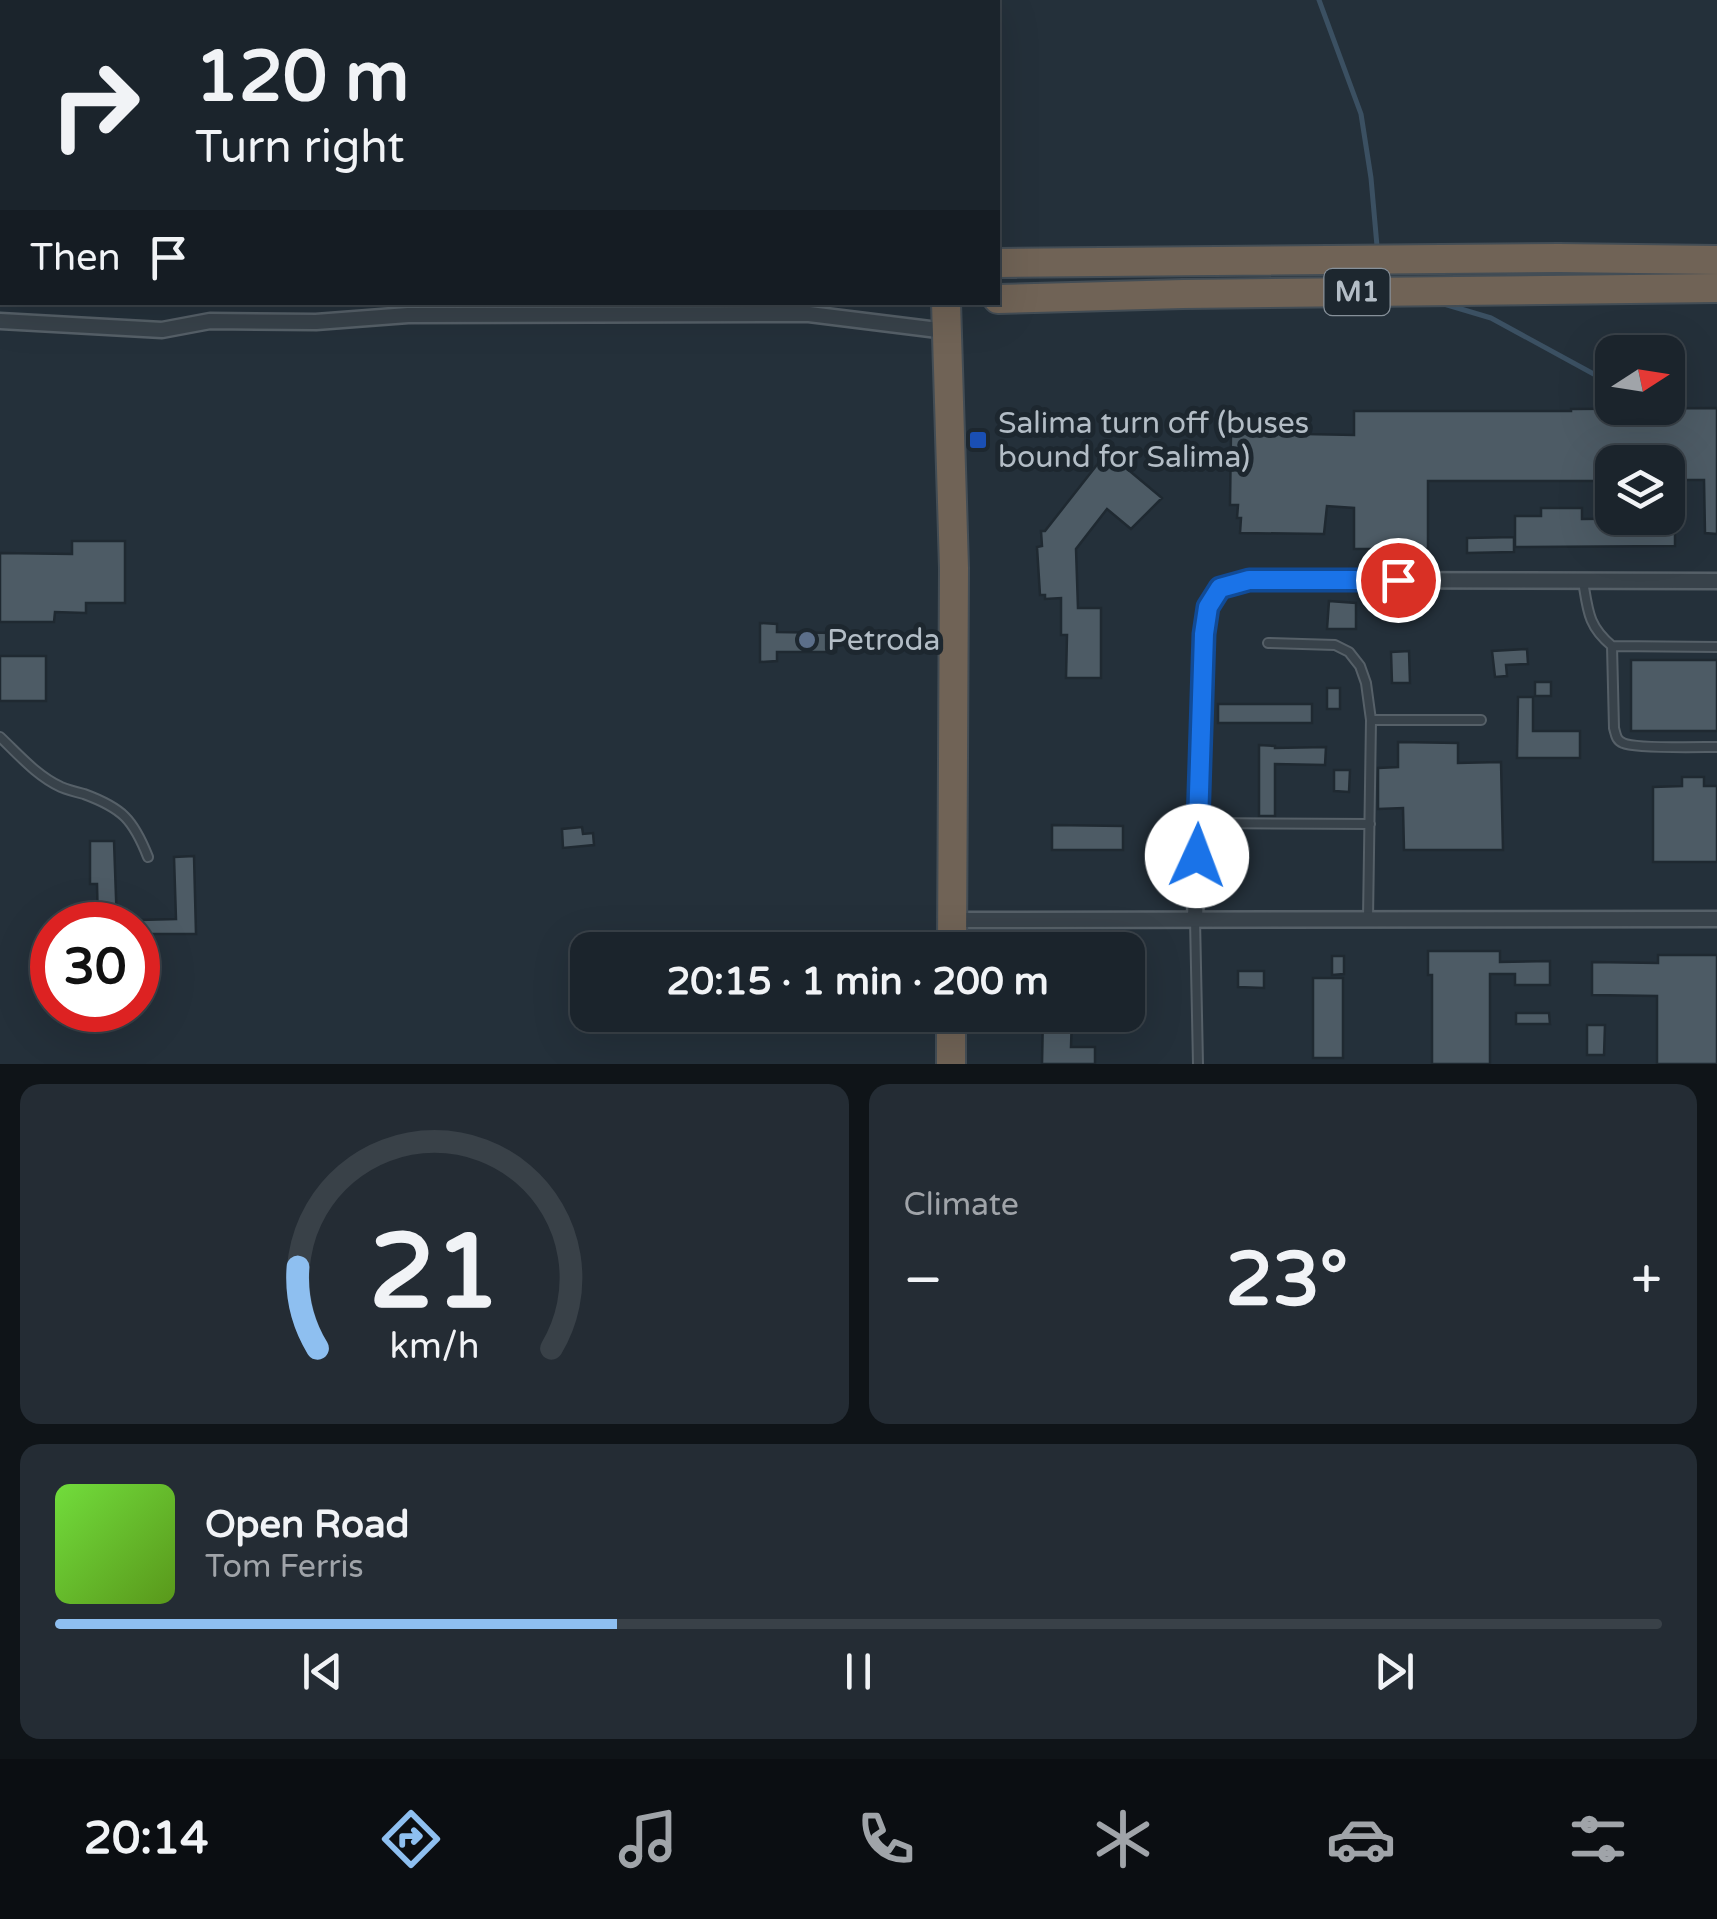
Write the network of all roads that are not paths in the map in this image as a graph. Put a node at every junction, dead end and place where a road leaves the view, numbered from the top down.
1 (1717, 260) edge
2 (1000, 263) edge
3 (1717, 288) edge
4 (1000, 300) edge
5 (946, 317) edge
6 (0, 321) edge
7 (1584, 581) junction
8 (1717, 581) edge
9 (1268, 642) dead end
10 (1612, 646) junction
11 (1717, 647) edge
12 (1372, 720) junction
13 (1481, 720) dead end
14 (0, 738) edge
15 (1717, 747) edge
16 (1198, 824) junction
17 (1370, 824) junction
18 (148, 857) dead end
19 (952, 920) junction
20 (1195, 920) junction
21 (1368, 920) junction
22 (1717, 920) edge
23 (952, 932) edge
24 (951, 1032) edge
25 (951, 1064) edge
26 (1198, 1064) edge

1 - 2 highway, M1
3 - 4 highway, M1
5 - 6 street
5 - 19 highway
7 - 8 street
7 - 10 lane
7 - 16 street
9 - 12 lane
10 - 11 lane
10 - 15 lane
12 - 13 lane
12 - 17 lane
14 - 18 lane
16 - 17 lane
16 - 20 street
17 - 21 lane
19 - 20 street
19 - 23 highway
20 - 21 street
20 - 26 lane
21 - 22 street
24 - 25 highway

